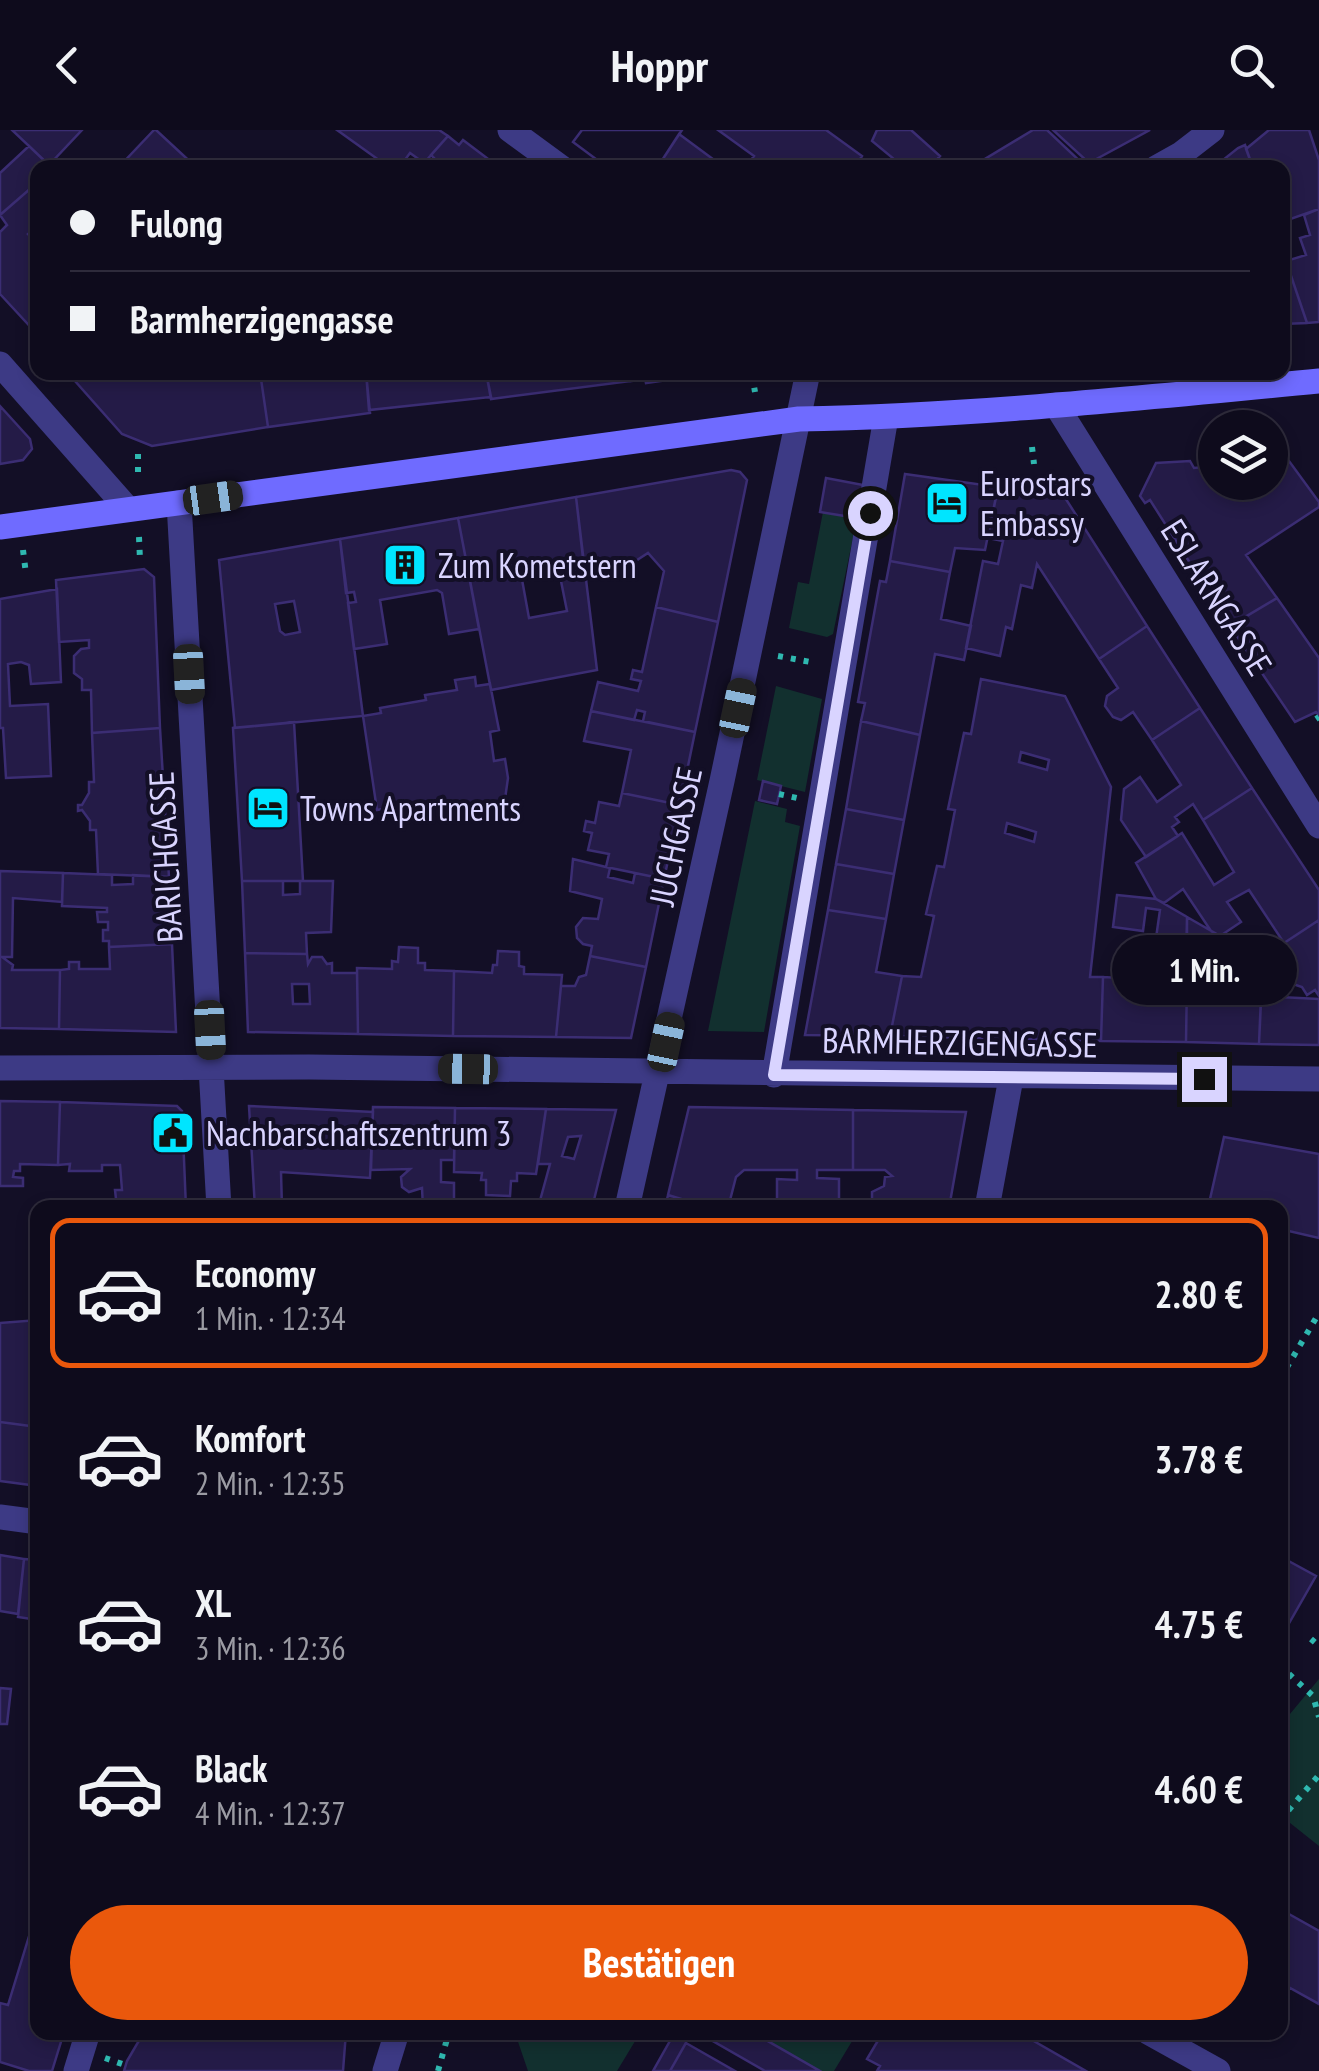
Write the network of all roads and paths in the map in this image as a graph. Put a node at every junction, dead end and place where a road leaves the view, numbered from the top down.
1 (510, 130) edge
2 (1212, 130) edge
3 (551, 160) edge
4 (1170, 160) edge
5 (0, 364) edge
6 (753, 380) edge
7 (806, 380) edge
8 (1319, 382) edge
9 (754, 392) dead end
10 (1056, 405) junction
11 (886, 417) junction
12 (799, 419) junction
13 (1032, 448) dead end
14 (1034, 464) dead end
15 (179, 503) junction
16 (128, 510) junction
17 (0, 527) edge
18 (24, 550) dead end
19 (26, 574) dead end
20 (778, 656) dead end
21 (828, 666) dead end
22 (1319, 826) edge
23 (0, 1068) edge
24 (212, 1069) junction
25 (659, 1072) junction
26 (774, 1075) junction
27 (1011, 1078) junction
28 (1319, 1079) edge
29 (219, 1200) edge
30 (629, 1200) edge
31 (988, 1200) edge
32 (1319, 1313) edge
33 (1288, 1365) edge
34 (0, 1517) edge
35 (30, 1521) edge
36 (1311, 1640) dead end
37 (1319, 1646) edge
38 (1289, 1674) dead end
39 (1319, 1714) edge
40 (1319, 1775) edge
41 (1288, 1811) edge
42 (86, 2040) edge
43 (395, 2040) edge
44 (448, 2040) edge
45 (1162, 2040) edge
46 (76, 2071) edge
47 (385, 2071) edge
48 (438, 2071) edge
49 (1218, 2071) edge

1 - 3 street
2 - 4 street
5 - 16 street
6 - 9 path
7 - 12 street, JUCHGASSE
8 - 10 main road
10 - 11 main road
10 - 22 street, ESLARNGASSE
11 - 12 main road
11 - 26 street
12 - 15 main road
12 - 25 street, JUCHGASSE
13 - 14 path
15 - 16 main road
15 - 24 street, BARICHGASSE
16 - 17 main road
18 - 19 path
20 - 21 path
23 - 24 street, BARMHERZIGENGASSE
24 - 25 street, BARMHERZIGENGASSE
24 - 29 street, BARICHGASSE
25 - 26 street, BARMHERZIGENGASSE
25 - 30 street, JUCHGASSE
26 - 27 street, BARMHERZIGENGASSE
27 - 28 street, BARMHERZIGENGASSE
27 - 31 street
32 - 33 path
34 - 35 street
36 - 37 path
38 - 39 path
40 - 41 path
42 - 46 street
43 - 47 street
44 - 48 path
45 - 49 street

